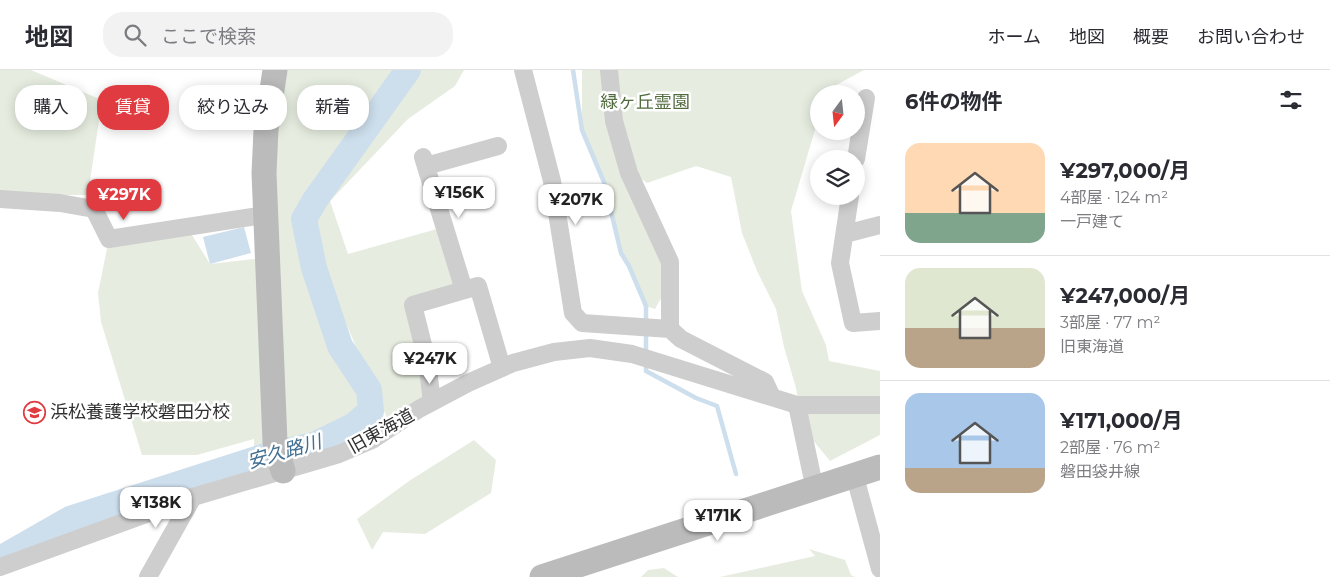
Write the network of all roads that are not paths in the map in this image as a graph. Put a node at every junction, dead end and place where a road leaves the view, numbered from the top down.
1 (275, 70) edge
2 (523, 70) edge
3 (609, 70) edge
4 (866, 98) dead end
5 (498, 146) dead end
6 (857, 150) edge
7 (0, 199) edge
8 (849, 205) edge
9 (264, 214) junction
10 (880, 226) edge
11 (845, 234) junction
12 (464, 290) junction
13 (880, 321) edge
14 (670, 328) junction
15 (502, 368) junction
16 (772, 397) junction
17 (432, 402) junction
18 (797, 405) junction
19 (880, 405) edge
20 (880, 468) edge
21 (283, 471) junction
22 (855, 477) junction
23 (816, 490) junction
24 (193, 497) junction
25 (0, 567) edge
26 (880, 568) edge
27 (148, 577) edge
28 (542, 577) edge

1 - 9 street
2 - 14 street
3 - 14 street
4 - 6 street
5 - 12 street
7 - 9 street
8 - 11 street
9 - 21 street
10 - 11 street
11 - 13 street
12 - 15 street
12 - 17 street
14 - 16 street
15 - 16 street, 旧東海道
15 - 17 street, 旧東海道
16 - 18 street, 旧東海道
17 - 21 street, 旧東海道
18 - 19 street, 旧東海道
18 - 23 street
20 - 22 street
21 - 24 street, 旧東海道
22 - 23 street
22 - 26 street
23 - 28 street
24 - 25 street, 旧東海道
24 - 27 street

